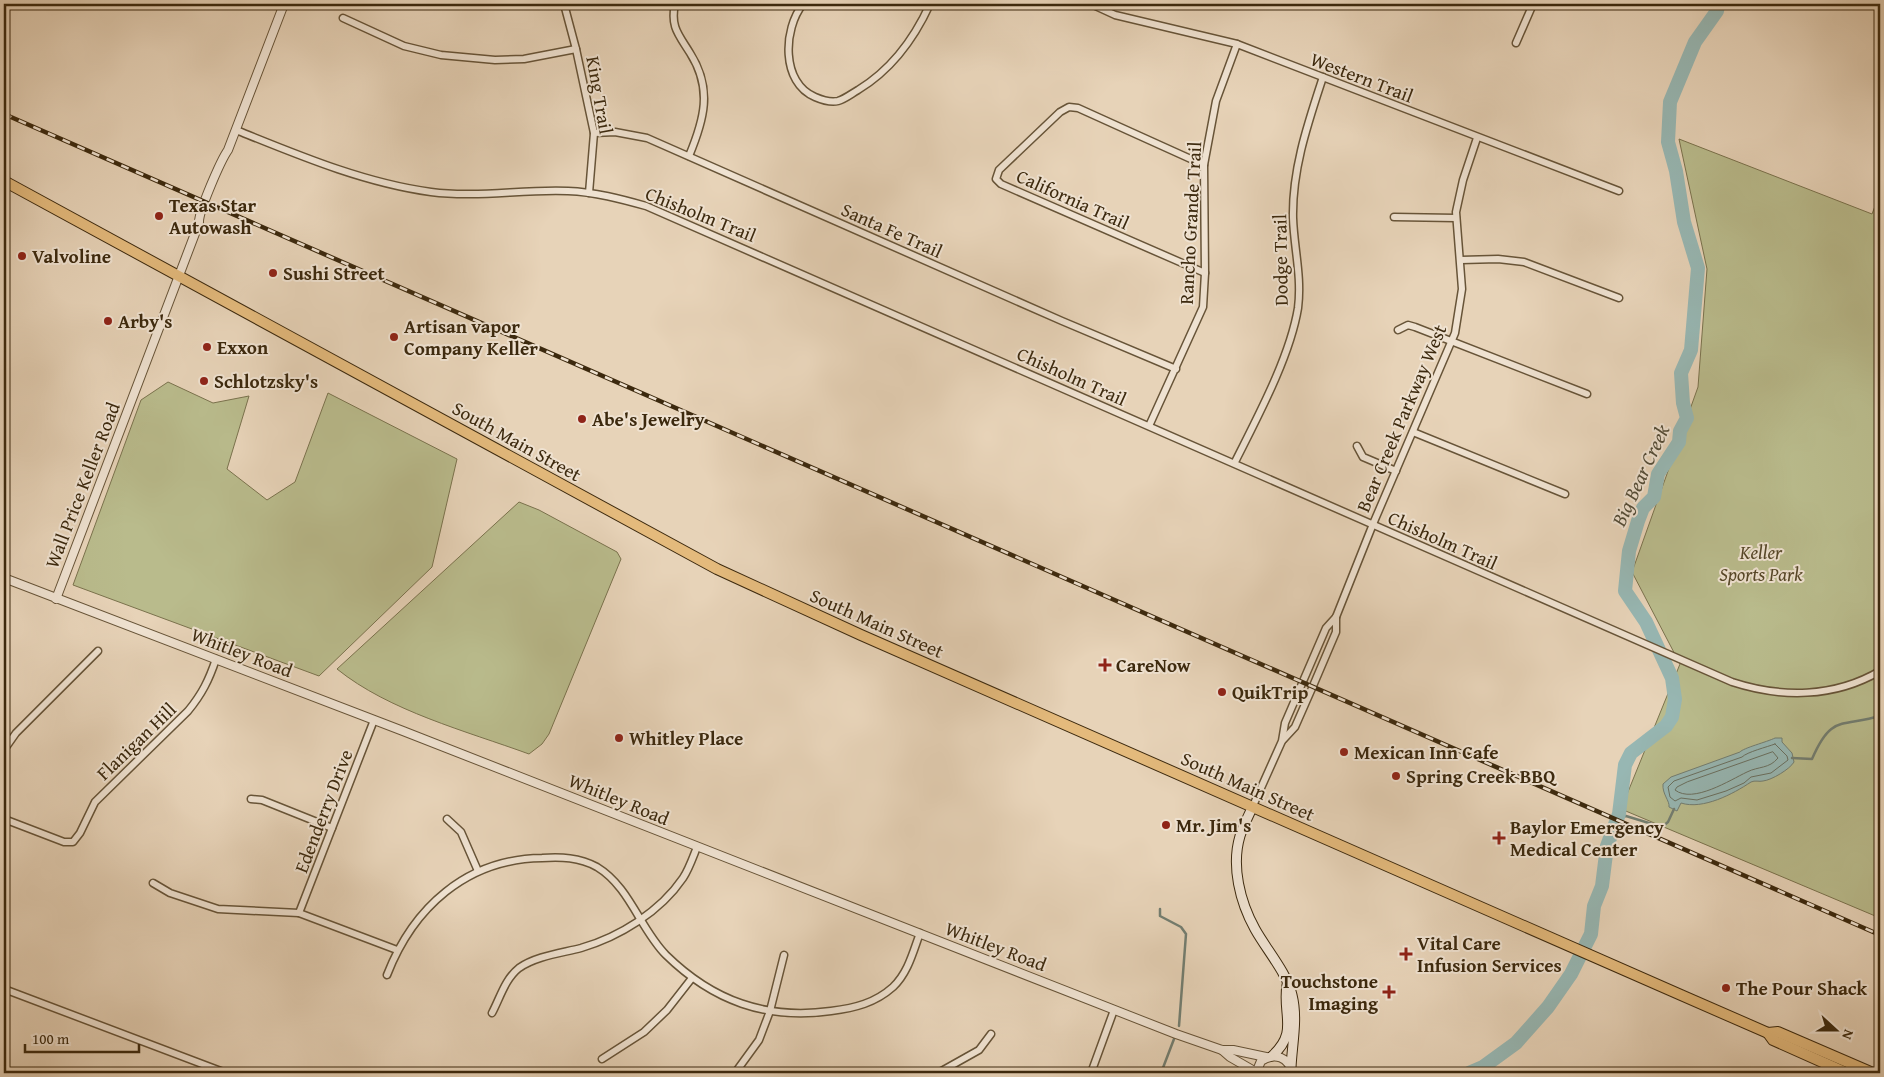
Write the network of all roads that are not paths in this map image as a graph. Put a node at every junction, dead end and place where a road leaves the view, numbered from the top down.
1 (284, 4) edge
2 (564, 4) edge
3 (675, 4) edge
4 (803, 4) edge
5 (930, 4) edge
6 (1091, 4) edge
7 (1533, 4) edge
8 (343, 18) dead end
9 (1516, 43) dead end
10 (1236, 44) junction
11 (576, 49) junction
12 (1323, 78) junction
13 (236, 130) junction
14 (594, 133) junction
15 (1477, 138) junction
16 (689, 156) junction
17 (1204, 165) junction
18 (4, 181) edge
19 (1619, 191) dead end
20 (589, 193) junction
21 (1394, 216) dead end
22 (1456, 218) junction
23 (1461, 260) junction
24 (1205, 273) junction
25 (179, 275) junction
26 (1619, 298) dead end
27 (1398, 330) dead end
28 (1452, 342) junction
29 (1176, 368) junction
30 (1587, 394) dead end
31 (1149, 426) junction
32 (1413, 432) junction
33 (1357, 446) dead end
34 (1235, 462) junction
35 (1396, 472) junction
36 (1565, 494) dead end
37 (1373, 524) junction
38 (4, 578) edge
39 (56, 599) junction
40 (1336, 617) junction
41 (98, 651) dead end
42 (216, 659) junction
43 (1880, 671) edge
44 (374, 720) junction
45 (1282, 741) junction
46 (4, 750) edge
47 (252, 799) dead end
48 (1252, 808) junction
49 (4, 819) edge
50 (447, 819) dead end
51 (332, 828) junction
52 (698, 847) junction
53 (478, 872) junction
54 (153, 883) dead end
55 (299, 913) junction
56 (640, 918) junction
57 (920, 934) junction
58 (396, 950) junction
59 (784, 955) dead end
60 (387, 975) dead end
61 (692, 978) junction
62 (1287, 985) junction
63 (4, 989) edge
64 (1114, 1010) junction
65 (770, 1011) junction
66 (492, 1013) dead end
67 (1768, 1033) junction
68 (991, 1034) dead end
69 (1222, 1050) junction
70 (1269, 1057) junction
71 (602, 1059) dead end
72 (1292, 1071) edge
73 (1860, 1071) edge
74 (1256, 1072) edge
75 (226, 1073) edge
76 (735, 1073) edge
77 (938, 1073) edge
78 (1091, 1073) edge
79 (1847, 1073) edge
80 (1873, 1073) edge

1 - 13 street, Wall Price Keller Road
2 - 11 street, King Trail
3 - 16 street
4 - 5 street
6 - 10 street, Western Trail
7 - 9 street
8 - 11 street
10 - 12 street, Western Trail
10 - 17 street, Rancho Grande Trail
11 - 14 street, King Trail
12 - 15 street, Western Trail
12 - 34 street, Dodge Trail
13 - 20 street, Chisholm Trail
13 - 25 street, Wall Price Keller Road
14 - 16 street, Santa Fe Trail
14 - 20 street, King Trail
15 - 19 street, Western Trail
15 - 22 street, Bear Creek Parkway West
16 - 29 street, Santa Fe Trail
17 - 24 street, Rancho Grande Trail
17 - 24 street, California Trail
18 - 25 main road, South Main Street
20 - 31 street, Chisholm Trail
21 - 22 street
22 - 23 street, Bear Creek Parkway West
23 - 26 street
23 - 28 street, Bear Creek Parkway West
24 - 29 street, Rancho Grande Trail
25 - 39 street, Wall Price Keller Road
25 - 48 main road, South Main Street
27 - 28 street
28 - 30 street
28 - 32 street, Bear Creek Parkway West
29 - 31 street, Rancho Grande Trail
31 - 34 street, Chisholm Trail
32 - 35 street, Bear Creek Parkway West
32 - 36 street
33 - 35 street
34 - 37 street, Chisholm Trail
35 - 37 street, Bear Creek Parkway West
37 - 40 street, Bear Creek Parkway West
37 - 43 street, Chisholm Trail
38 - 39 street, Whitley Road
39 - 42 street, Whitley Road
40 - 45 street, Bear Creek Parkway West
40 - 45 street, Bear Creek Parkway West
41 - 46 street
42 - 44 street, Whitley Road
42 - 49 street, Flanigan Hill
44 - 51 street, Edenderry Drive
44 - 52 street, Whitley Road
45 - 48 street, Bear Creek Parkway West
47 - 51 street
48 - 62 main road
48 - 67 main road, South Main Street
50 - 53 street
51 - 55 street, Edenderry Drive
52 - 56 street
52 - 57 street, Whitley Road
53 - 56 street
53 - 58 street
54 - 55 street
55 - 58 street
56 - 61 street
56 - 66 street
57 - 64 street, Whitley Road
57 - 65 street
58 - 60 street
59 - 65 street
61 - 65 street
61 - 71 street
62 - 70 main road
62 - 72 main road
63 - 75 street
64 - 69 street, Whitley Road
64 - 78 street
65 - 76 street
67 - 73 main road, South Main Street
67 - 79 main road, South Main Street
68 - 77 street
69 - 70 street, Whitley Road
69 - 74 street, Whitley Road
70 - 72 street
70 - 74 street
73 - 80 main road, South Main Street

